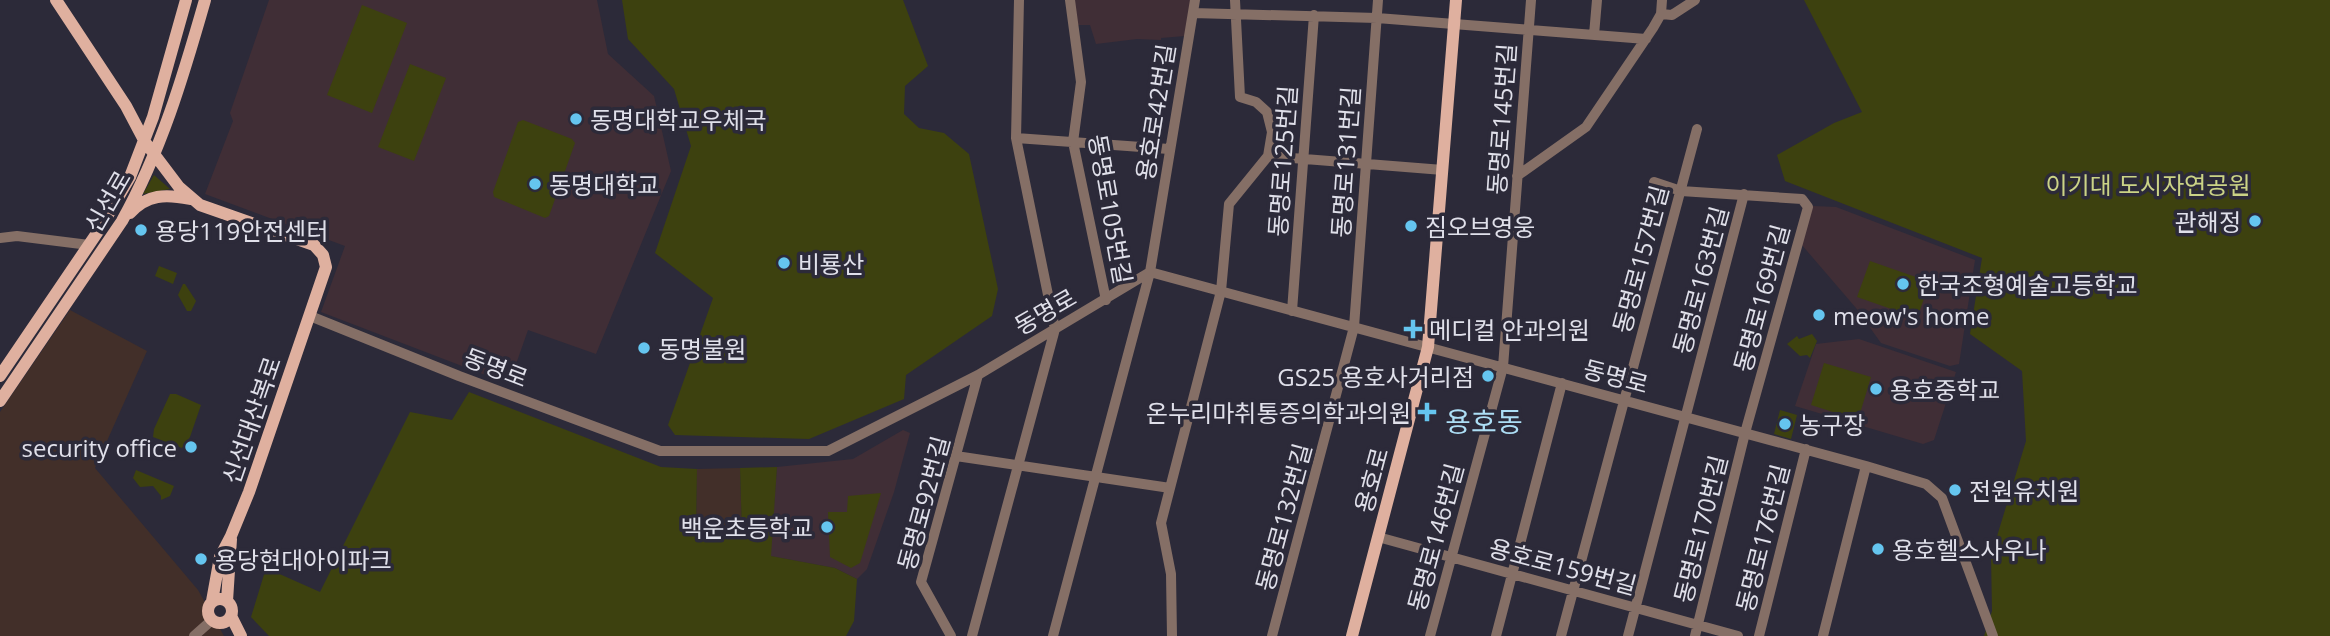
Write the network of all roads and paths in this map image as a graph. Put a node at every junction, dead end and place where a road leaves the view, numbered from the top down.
1 (56, 0) edge
2 (186, 0) edge
3 (205, 0) edge
4 (1019, 0) edge
5 (1070, 0) edge
6 (1195, 0) edge
7 (1235, 0) edge
8 (1378, 0) edge
9 (1456, 0) edge
10 (1531, 0) edge
11 (1597, 0) edge
12 (1662, 0) edge
13 (1695, 0) edge
14 (1193, 13) junction
15 (1235, 13) junction
16 (1661, 14) junction
17 (1314, 15) junction
18 (1377, 18) junction
19 (1454, 23) junction
20 (1529, 30) junction
21 (1594, 35) junction
22 (1646, 40) junction
23 (1698, 129) dead end
24 (1016, 138) junction
25 (145, 142) junction
26 (1073, 142) junction
27 (1169, 149) junction
28 (155, 156) junction
29 (1268, 156) junction
30 (1303, 159) junction
31 (1366, 164) junction
32 (1443, 170) junction
33 (1517, 176) junction
34 (1654, 182) dead end
35 (1681, 191) junction
36 (1744, 194) junction
37 (193, 200) junction
38 (122, 221) junction
39 (0, 238) edge
40 (89, 245) junction
41 (1150, 272) junction
42 (1221, 291) junction
43 (1106, 300) junction
44 (1292, 311) junction
45 (310, 316) junction
46 (1354, 327) junction
47 (1055, 329) junction
48 (1428, 347) junction
49 (1503, 368) junction
50 (978, 375) junction
51 (0, 376) edge
52 (1562, 383) junction
53 (1624, 400) junction
54 (0, 401) edge
55 (1685, 417) junction
56 (1745, 433) junction
57 (1806, 450) junction
58 (956, 456) junction
59 (1018, 466) junction
60 (1866, 466) junction
61 (1095, 477) junction
62 (1170, 488) junction
63 (231, 536) junction
64 (1378, 537) junction
65 (1451, 557) junction
66 (1512, 574) junction
67 (1572, 590) junction
68 (212, 601) junction
69 (227, 601) junction
70 (1636, 608) junction
71 (231, 616) junction
72 (215, 621) junction
73 (1697, 625) junction
74 (194, 636) edge
75 (228, 636) edge
76 (241, 636) edge
77 (951, 636) edge
78 (972, 636) edge
79 (1053, 636) edge
80 (1172, 636) edge
81 (1272, 636) edge
82 (1352, 636) edge
83 (1430, 636) edge
84 (1496, 636) edge
85 (1561, 636) edge
86 (1628, 636) edge
87 (1695, 636) edge
88 (1738, 636) edge
89 (1759, 636) edge
90 (1824, 636) edge
91 (1993, 636) edge

1 - 25 main road
2 - 25 main road, 신선로
3 - 28 main road, 신선로
4 - 24 street
5 - 26 street, 동명로105번길
6 - 14 street, 용호로42번길
7 - 15 street
8 - 18 street, 동명로131번길
9 - 19 main road, 용호로
10 - 20 street, 동명로145번길
11 - 21 street
12 - 16 street
13 - 16 street
14 - 15 street
14 - 27 street, 용호로42번길
15 - 17 street
15 - 29 street
16 - 22 street
17 - 18 street
17 - 30 street, 동명로125번길
18 - 19 street
18 - 31 street, 동명로131번길
19 - 20 street
19 - 32 main road, 용호로
20 - 21 street
20 - 33 street, 동명로145번길
21 - 22 street
22 - 33 street
23 - 35 street, 동명로157번길
24 - 26 street
24 - 47 street
25 - 28 main road
25 - 40 main road, 신선로
26 - 27 street
26 - 43 street, 동명로105번길
27 - 41 street, 용호로42번길
28 - 37 main road
28 - 38 main road, 신선로
29 - 30 street
29 - 42 street
30 - 31 street
30 - 44 street, 동명로125번길
31 - 32 street
31 - 46 street, 동명로131번길
32 - 48 main road, 용호로
33 - 49 street, 동명로145번길
34 - 35 street, 동명로169번길
35 - 36 street, 동명로169번길
35 - 53 street, 동명로157번길
36 - 55 street, 동명로163번길
36 - 56 street, 동명로169번길
37 - 38 main road
37 - 45 main road
38 - 54 main road, 신선로
39 - 40 street
40 - 51 main road, 신선로
41 - 42 street, 동명로
41 - 43 street, 동명로
41 - 61 street, 용호로42번길
42 - 44 street, 동명로
42 - 62 street
43 - 47 street, 동명로
44 - 46 street, 동명로
45 - 50 street, 동명로
45 - 63 main road, 신선대산복로
46 - 48 street, 동명로
46 - 81 street, 동명로132번길
47 - 50 street, 동명로
47 - 59 street
48 - 49 street, 동명로
48 - 64 main road, 용호로
49 - 52 street, 동명로
49 - 65 street, 동명로146번길
50 - 58 street, 동명로92번길
52 - 53 street, 동명로
52 - 66 street
53 - 55 street, 동명로
53 - 67 street, 동명로157번길
55 - 56 street, 동명로
55 - 70 street, 동명로163번길
56 - 57 street, 동명로
56 - 73 street, 동명로170번길
57 - 60 street, 동명로
57 - 89 street, 동명로176번길
58 - 59 street
58 - 77 street, 동명로92번길
59 - 61 street
59 - 78 street
60 - 90 street
60 - 91 street, 동명로
61 - 62 street
61 - 79 street, 용호로42번길
62 - 80 street
63 - 68 main road, 신선대산복로
63 - 69 main road, 신선대산복로
64 - 65 street, 용호로159번길
64 - 82 main road, 용호로
65 - 66 street, 용호로159번길
65 - 83 street, 동명로146번길
66 - 67 street, 용호로159번길
66 - 84 street
67 - 70 street, 용호로159번길
67 - 85 street, 동명로157번길
68 - 69 main road
68 - 72 main road, 신선대산복로
69 - 71 main road, 신선대산복로
70 - 73 street, 용호로159번길
70 - 86 street, 동명로163번길
71 - 72 main road
71 - 76 main road, 신선대산복로
72 - 74 street
72 - 75 main road
73 - 87 street, 동명로170번길
73 - 88 street, 용호로159번길

